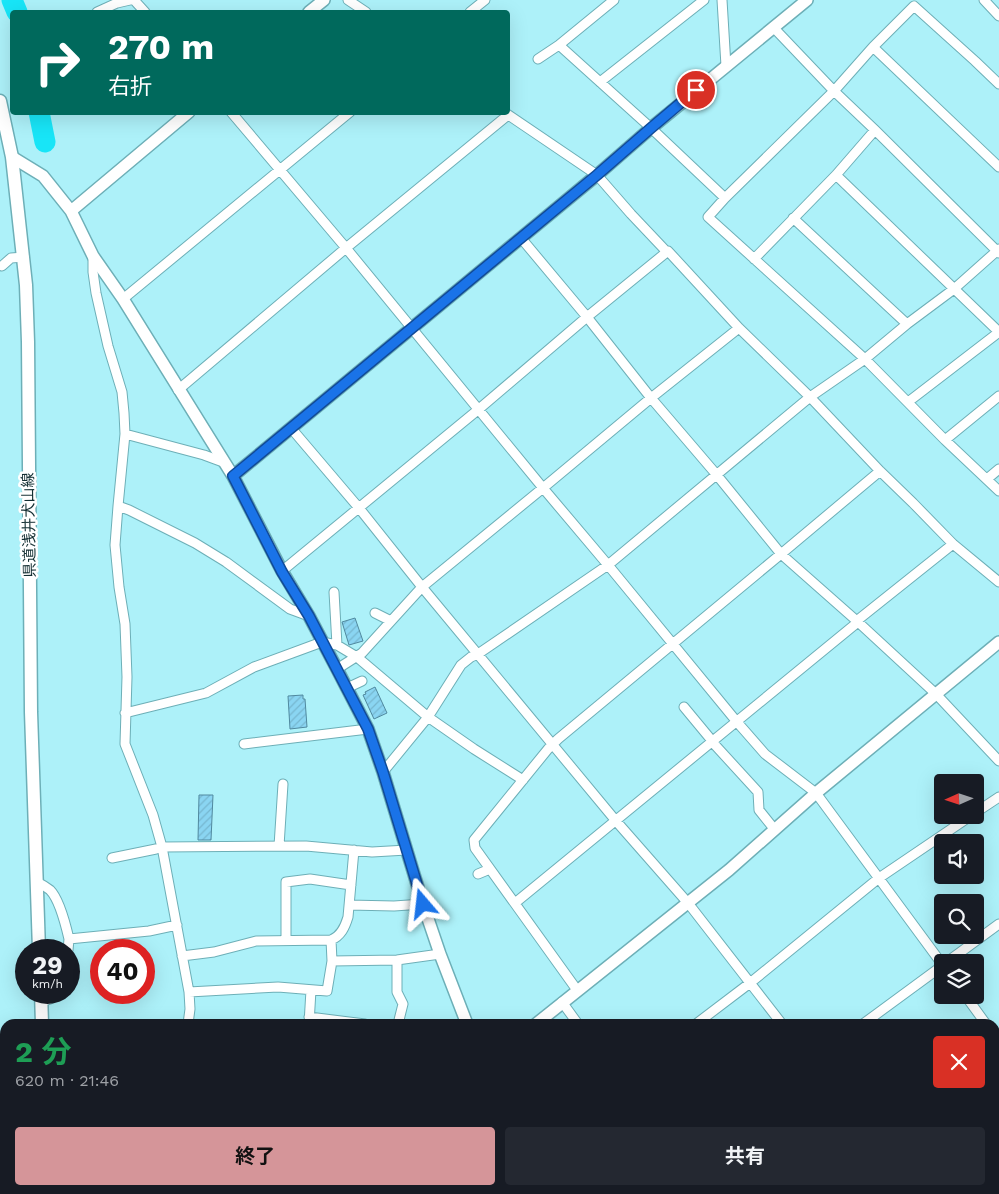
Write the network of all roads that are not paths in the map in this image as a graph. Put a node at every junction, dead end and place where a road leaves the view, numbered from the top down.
1 (130, 0) edge
2 (134, 0) edge
3 (324, 0) edge
4 (348, 0) edge
5 (485, 0) edge
6 (614, 0) edge
7 (704, 0) edge
8 (722, 0) edge
9 (807, 0) edge
10 (984, 0) edge
11 (101, 10) edge
12 (143, 10) edge
13 (312, 10) edge
14 (363, 10) edge
15 (472, 10) edge
16 (997, 10) edge
17 (772, 27) junction
18 (559, 45) junction
19 (873, 47) junction
20 (538, 59) dead end
21 (726, 66) junction
22 (600, 82) junction
23 (999, 84) edge
24 (834, 91) junction
25 (0, 101) edge
26 (185, 115) edge
27 (234, 115) edge
28 (346, 115) edge
29 (505, 115) edge
30 (507, 115) edge
31 (651, 128) junction
32 (875, 130) junction
33 (12, 157) junction
34 (999, 167) edge
35 (280, 170) junction
36 (597, 175) junction
37 (836, 175) junction
38 (725, 198) junction
39 (71, 211) junction
40 (793, 218) junction
41 (521, 238) junction
42 (346, 248) junction
43 (668, 251) junction
44 (998, 251) edge
45 (93, 256) junction
46 (24, 257) junction
47 (754, 259) junction
48 (2, 266) dead end
49 (954, 289) junction
50 (123, 299) junction
51 (587, 317) junction
52 (907, 324) junction
53 (412, 328) junction
54 (739, 328) junction
55 (864, 359) junction
56 (178, 390) junction
57 (999, 396) edge
58 (810, 397) junction
59 (651, 398) junction
60 (908, 402) junction
61 (479, 409) junction
62 (291, 428) junction
63 (125, 434) junction
64 (945, 440) junction
65 (223, 462) junction
66 (999, 469) edge
67 (880, 471) junction
68 (716, 474) junction
69 (233, 476) junction
70 (987, 479) junction
71 (543, 488) junction
72 (999, 490) edge
73 (118, 506) junction
74 (360, 508) junction
75 (953, 544) junction
76 (781, 554) junction
77 (608, 565) junction
78 (282, 572) junction
79 (999, 582) edge
80 (422, 587) junction
81 (334, 592) dead end
82 (374, 613) dead end
83 (309, 616) junction
84 (391, 621) junction
85 (858, 622) junction
86 (322, 642) junction
87 (999, 642) edge
88 (673, 644) junction
89 (337, 645) junction
90 (478, 654) junction
91 (357, 657) junction
92 (337, 669) junction
93 (362, 681) dead end
94 (347, 688) junction
95 (936, 694) junction
96 (684, 707) dead end
97 (125, 713) junction
98 (428, 717) junction
99 (737, 722) junction
100 (368, 729) junction
101 (713, 742) junction
102 (244, 744) dead end
103 (553, 744) junction
104 (999, 761) edge
105 (383, 772) junction
106 (523, 780) junction
107 (283, 784) dead end
108 (816, 793) junction
109 (999, 797) edge
110 (984, 807) edge
111 (616, 821) junction
112 (959, 824) edge
113 (775, 830) junction
114 (279, 846) junction
115 (162, 847) junction
116 (354, 850) junction
117 (407, 850) junction
118 (112, 858) dead end
119 (490, 869) junction
120 (478, 874) dead end
121 (879, 878) junction
122 (37, 882) junction
123 (351, 885) junction
124 (688, 903) junction
125 (423, 904) junction
126 (515, 904) junction
127 (349, 905) junction
128 (999, 924) edge
129 (176, 925) junction
130 (39, 939) edge
131 (69, 939) joint
132 (286, 940) junction
133 (331, 940) junction
134 (440, 954) junction
135 (934, 954) edge
136 (958, 954) edge
137 (182, 956) junction
138 (398, 960) junction
139 (332, 961) junction
140 (934, 971) edge
141 (750, 984) junction
142 (311, 990) junction
143 (577, 990) junction
144 (189, 992) junction
145 (562, 1002) junction
146 (41, 1004) edge
147 (972, 1004) edge
148 (42, 1019) edge
149 (189, 1019) edge
150 (309, 1019) edge
151 (399, 1019) edge
152 (465, 1019) edge
153 (542, 1019) edge
154 (574, 1019) edge
155 (703, 1019) edge
156 (778, 1019) edge
157 (869, 1019) edge
158 (982, 1019) edge

1 - 11 street
2 - 12 street
3 - 13 street
4 - 14 street
5 - 15 street
6 - 18 street
7 - 22 street
8 - 21 street
9 - 17 street
10 - 16 street
17 - 21 street
17 - 24 street
18 - 20 street
18 - 22 street
19 - 23 street
19 - 24 street
19 - 34 street
21 - 31 street
22 - 31 street
24 - 32 street
24 - 38 street
25 - 33 main road, 県道浅井犬山線
26 - 39 street
27 - 35 street
28 - 35 street
29 - 42 street
30 - 36 street
31 - 36 street
31 - 38 street
32 - 37 street
32 - 44 street
33 - 39 street
33 - 46 main road, 県道浅井犬山線
35 - 42 street
35 - 50 street
36 - 41 street
36 - 43 street
37 - 40 street
37 - 49 street
38 - 47 street
39 - 45 street
40 - 47 street
40 - 52 street
41 - 51 street
41 - 53 street
42 - 53 street
42 - 56 street
43 - 51 street
43 - 54 street
44 - 49 street
45 - 50 street
45 - 63 street
46 - 48 street
46 - 122 main road, 県道浅井犬山線
47 - 55 street
49 - 52 street
49 - 60 street
50 - 56 street
51 - 59 street
51 - 61 street
52 - 55 street
53 - 61 street
53 - 62 street
54 - 58 street
54 - 59 street
55 - 58 street
55 - 60 street
56 - 65 street
57 - 64 street
58 - 67 street
58 - 68 street
59 - 68 street
59 - 71 street
60 - 64 street
61 - 71 street
61 - 74 street
62 - 69 street
62 - 74 street
63 - 65 street
63 - 73 street
64 - 70 street
65 - 69 street
66 - 70 street
67 - 75 street
67 - 76 street
68 - 76 street
68 - 77 street
69 - 78 street
70 - 72 street
71 - 77 street
71 - 80 street
73 - 83 street
73 - 97 street
74 - 78 street
74 - 80 street
75 - 79 street
75 - 85 street
76 - 85 street
76 - 88 street
77 - 88 street
77 - 90 street
78 - 83 street
80 - 84 street
80 - 90 street
81 - 89 street
82 - 84 street
83 - 86 street
84 - 91 street
85 - 95 street
85 - 99 street
86 - 89 street
86 - 92 street
86 - 97 street
87 - 95 street
88 - 99 street
88 - 103 street
89 - 91 street
90 - 98 street
90 - 103 street
91 - 92 street
91 - 98 street
92 - 94 street
93 - 94 street
94 - 100 street
95 - 104 street
95 - 108 street
96 - 101 street
97 - 115 street
98 - 105 street
98 - 106 street
99 - 101 street
99 - 108 street
100 - 102 street
100 - 105 street
101 - 111 street
101 - 113 street
103 - 106 street
103 - 111 street
105 - 117 street
106 - 119 street
107 - 114 street
108 - 113 street
108 - 121 street
109 - 110 street
111 - 124 street
111 - 126 street
112 - 121 street
113 - 124 street
114 - 115 street
114 - 116 street
115 - 118 street
115 - 129 street
116 - 117 street
116 - 123 street
117 - 125 street
119 - 120 street
119 - 126 street
121 - 135 street
121 - 141 street
122 - 130 main road, 県道浅井犬山線
122 - 131 street
123 - 127 street
123 - 132 street
124 - 141 street
124 - 143 street
125 - 127 street
125 - 134 street
126 - 143 street
127 - 133 street
128 - 136 street
129 - 131 street
129 - 137 street
132 - 133 street
132 - 137 street
133 - 139 street
134 - 138 street
134 - 152 street
137 - 144 street
138 - 139 street
138 - 151 street
139 - 142 street
140 - 157 street
141 - 155 street
141 - 156 street
142 - 144 street
142 - 150 street
143 - 145 street
144 - 149 street
145 - 153 street
145 - 154 street
146 - 148 main road
147 - 158 street

